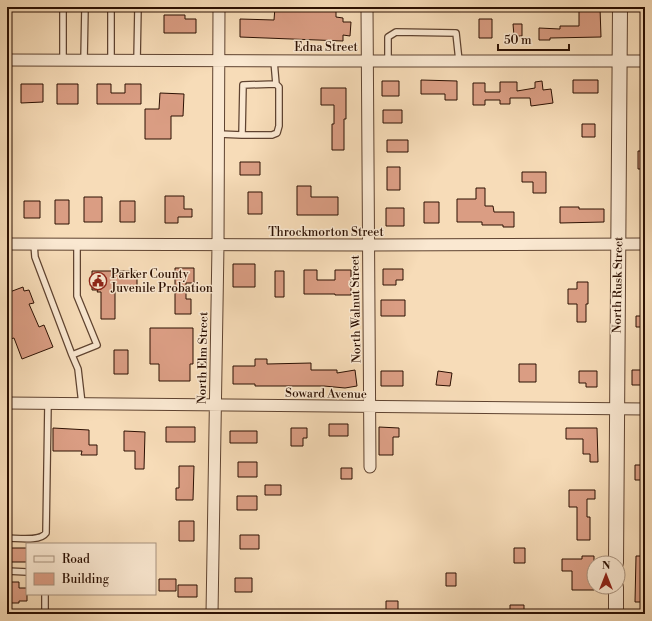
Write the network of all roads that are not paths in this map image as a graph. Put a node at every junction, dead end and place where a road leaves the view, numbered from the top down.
1 (63, 7) edge
2 (85, 7) edge
3 (111, 7) edge
4 (138, 7) edge
5 (219, 7) edge
6 (367, 7) edge
7 (620, 7) edge
8 (7, 60) edge
9 (63, 60) junction
10 (84, 60) junction
11 (110, 60) junction
12 (368, 60) junction
13 (137, 61) junction
14 (219, 61) junction
15 (274, 61) junction
16 (388, 61) junction
17 (459, 61) junction
18 (620, 61) junction
19 (645, 61) edge
20 (276, 84) junction
21 (218, 134) junction
22 (242, 135) junction
23 (7, 244) edge
24 (34, 244) junction
25 (77, 244) junction
26 (619, 244) junction
27 (645, 244) edge
28 (218, 245) junction
29 (368, 245) junction
30 (72, 355) junction
31 (7, 403) edge
32 (48, 404) junction
33 (82, 404) junction
34 (215, 405) junction
35 (370, 407) junction
36 (617, 409) junction
37 (645, 409) edge
38 (370, 467) dead end
39 (7, 538) edge
40 (616, 555) edge
41 (7, 571) edge
42 (26, 572) edge
43 (45, 595) edge
44 (616, 595) edge
45 (45, 614) edge
46 (212, 614) edge
47 (616, 614) edge

1 - 9 lane
2 - 10 lane
3 - 11 lane
4 - 13 lane
5 - 14 street, North Elm Street
6 - 12 street, North Walnut Street
7 - 18 street, North Rusk Street
8 - 9 street, Edna Street
9 - 10 street, Edna Street
10 - 11 street, Edna Street
11 - 13 street, Edna Street
12 - 15 street, Edna Street
12 - 16 street, Edna Street
12 - 29 street, North Walnut Street
13 - 14 street, Edna Street
14 - 15 street, Edna Street
14 - 21 street, North Elm Street
15 - 20 lane
16 - 17 street, Edna Street
16 - 17 lane
17 - 18 street, Edna Street
18 - 19 street, Edna Street
18 - 26 street, North Rusk Street
20 - 22 lane
20 - 22 lane
21 - 22 lane
21 - 28 street, North Elm Street
23 - 24 street, Throckmorton Street
24 - 25 street, Throckmorton Street
24 - 30 lane
25 - 28 street, Throckmorton Street
25 - 30 lane
26 - 27 street, Throckmorton Street
26 - 29 street, Throckmorton Street
26 - 36 street, North Rusk Street
28 - 29 street, Throckmorton Street
28 - 34 street, North Elm Street
29 - 35 street, North Walnut Street
30 - 33 lane
31 - 32 street, Soward Avenue
32 - 33 street, Soward Avenue
32 - 39 lane
33 - 34 street, Soward Avenue
34 - 35 street, Soward Avenue
34 - 46 street, North Elm Street
35 - 36 street, Soward Avenue
35 - 38 street, North Walnut Street
36 - 37 street, Soward Avenue
36 - 40 street, North Rusk Street
41 - 42 lane
43 - 45 lane
44 - 47 street

